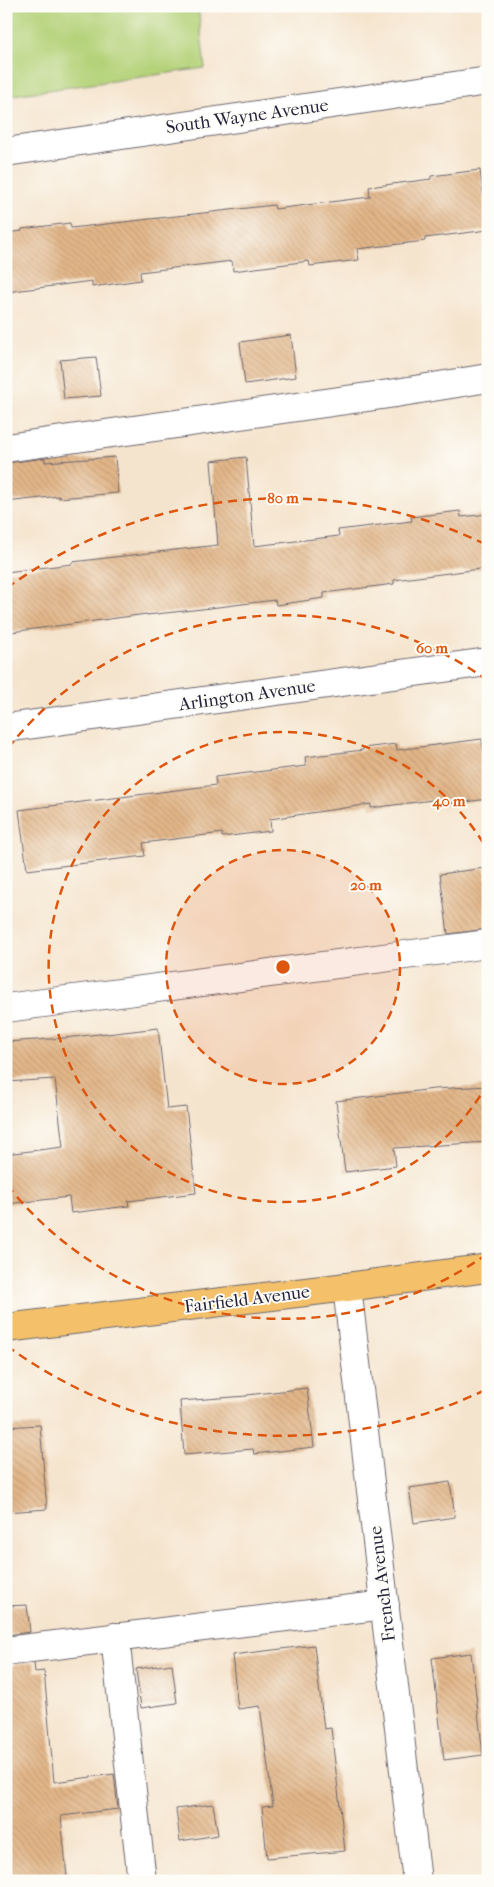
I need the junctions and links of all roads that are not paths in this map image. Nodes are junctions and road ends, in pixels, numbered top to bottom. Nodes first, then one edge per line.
1 (488, 81) edge
2 (6, 152) edge
3 (488, 378) edge
4 (6, 448) edge
5 (488, 662) edge
6 (6, 728) edge
7 (488, 944) edge
8 (6, 1008) edge
9 (488, 1268) edge
10 (348, 1287) junction
11 (6, 1328) edge
12 (385, 1604) junction
13 (115, 1637) junction
14 (6, 1651) edge
15 (142, 1881) edge
16 (417, 1881) edge

1 - 2 street, South Wayne Avenue
3 - 4 street
5 - 6 street, Arlington Avenue
7 - 8 street
9 - 10 main road, Fairfield Avenue
10 - 11 main road, Fairfield Avenue
10 - 12 street, French Avenue
12 - 13 street
12 - 16 street, French Avenue
13 - 14 street
13 - 15 street

